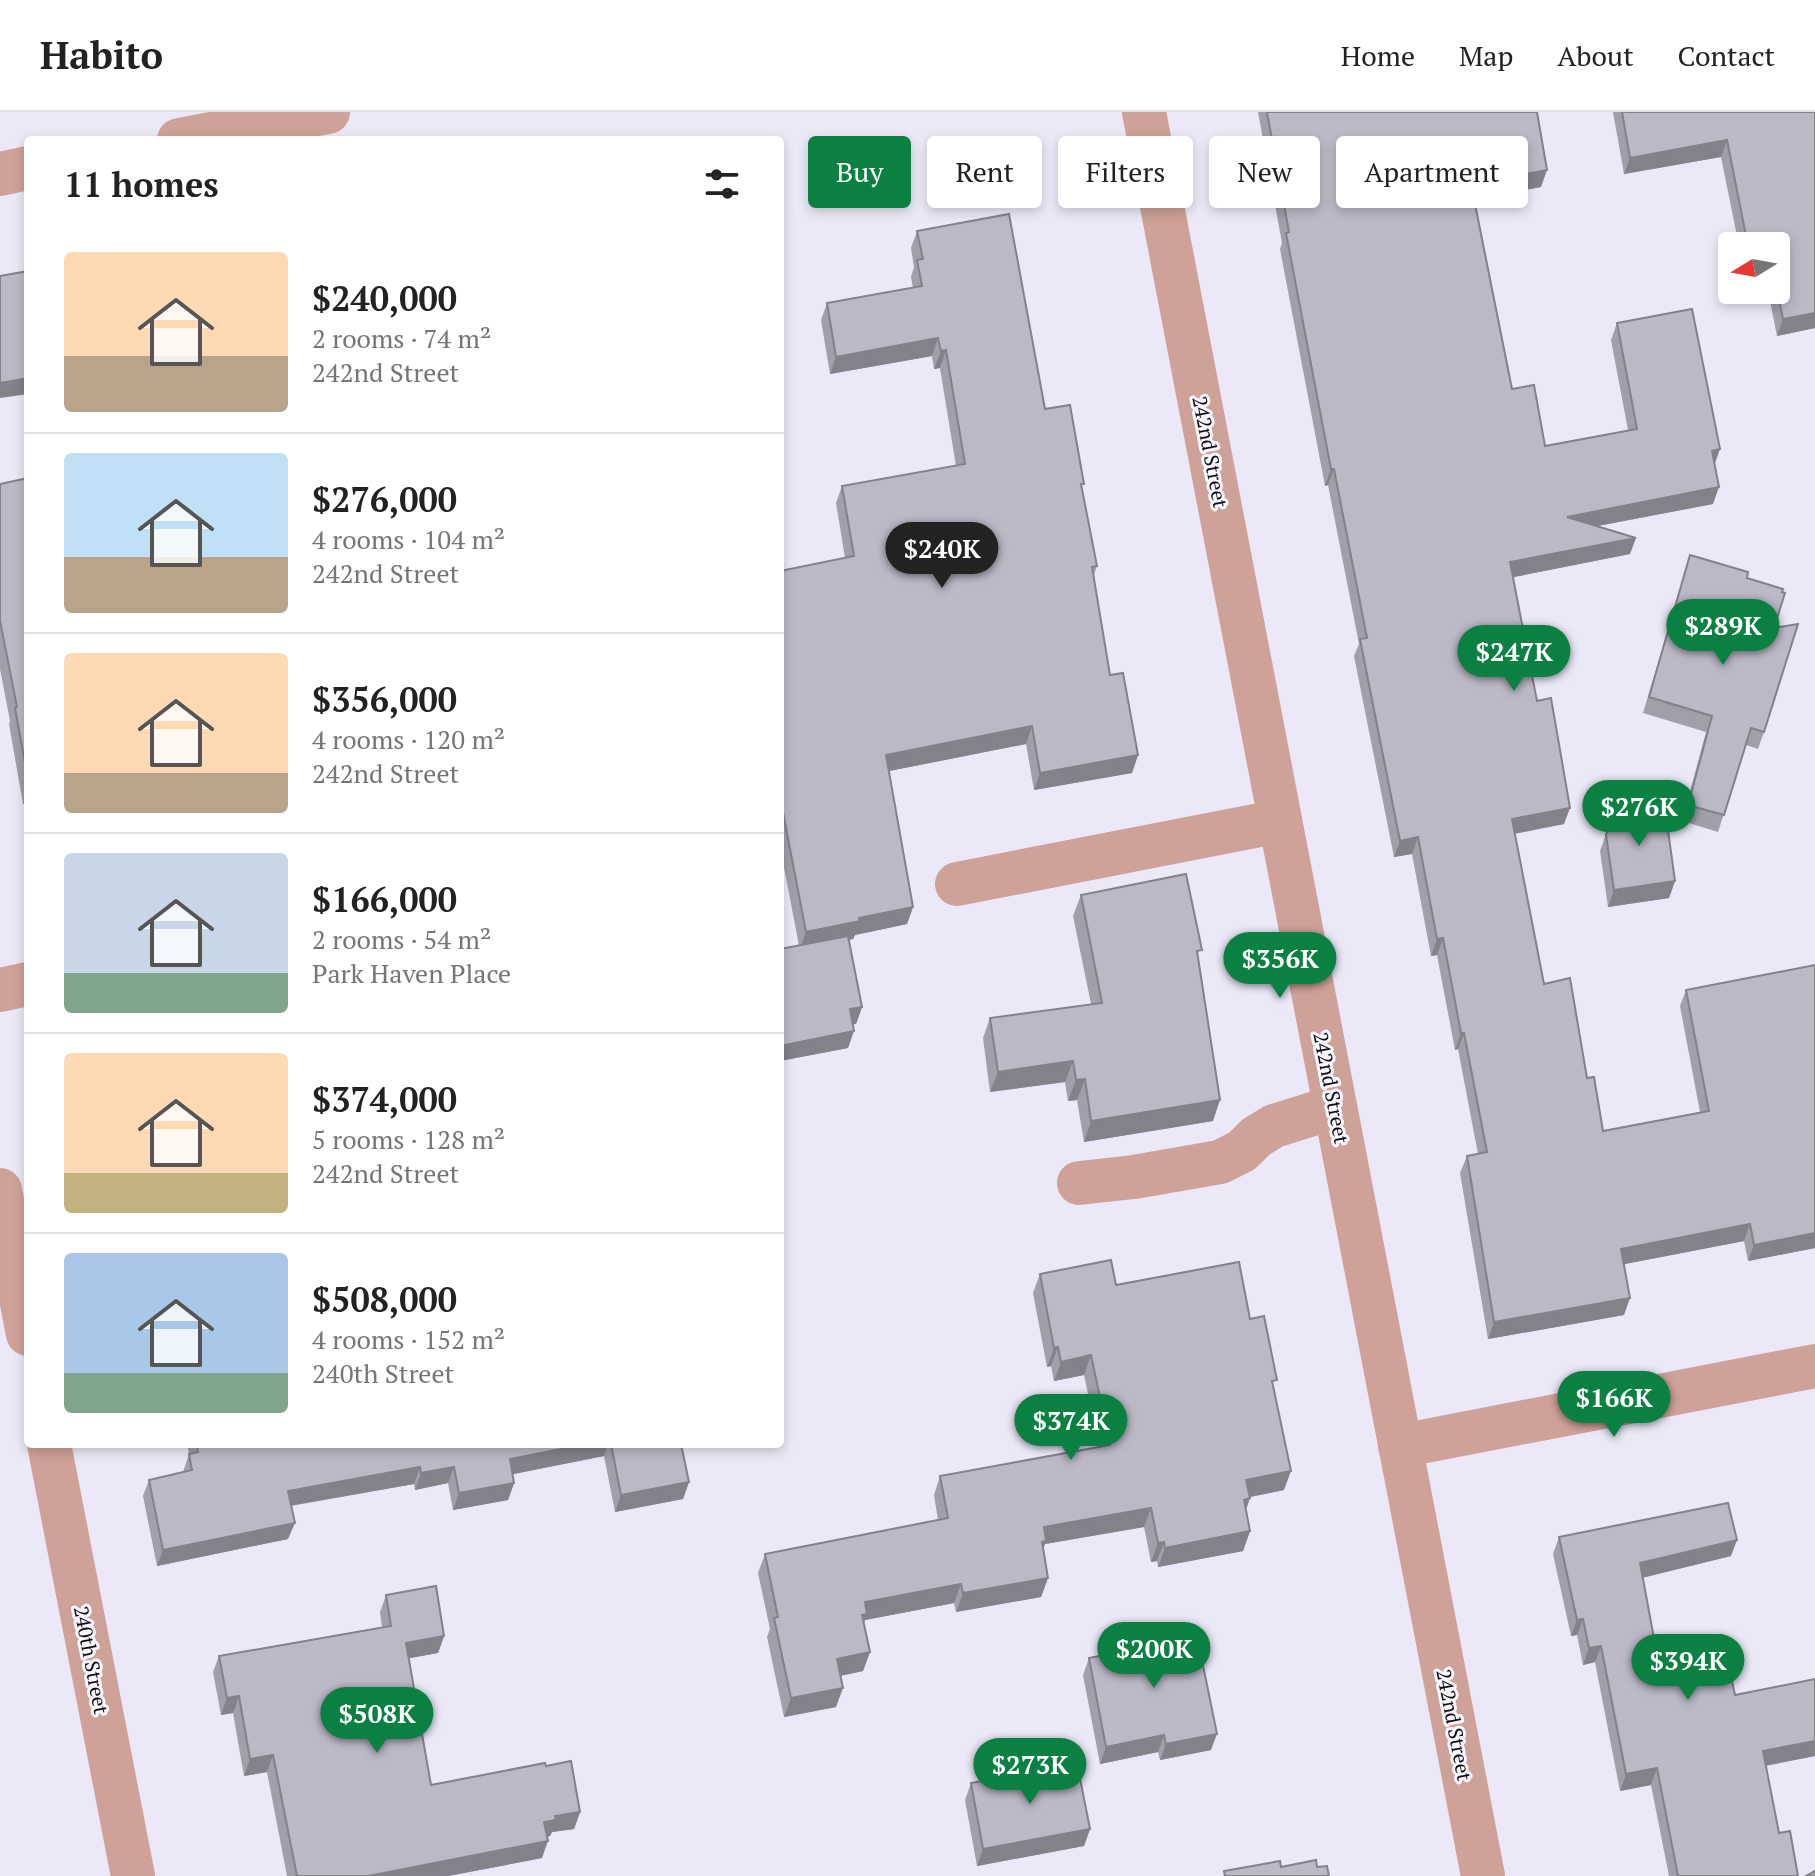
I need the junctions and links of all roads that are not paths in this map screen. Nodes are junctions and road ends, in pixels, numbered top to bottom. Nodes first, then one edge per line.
1 (328, 112) edge
2 (1144, 112) edge
3 (200, 136) edge
4 (24, 169) edge
5 (0, 174) edge
6 (1280, 821) junction
7 (957, 884) dead end
8 (24, 985) edge
9 (0, 990) edge
10 (1335, 1107) junction
11 (1079, 1183) dead end
12 (0, 1190) edge
13 (24, 1313) edge
14 (1815, 1366) edge
15 (1400, 1446) junction
16 (50, 1448) edge
17 (133, 1876) edge
18 (1483, 1876) edge

1 - 3 street
2 - 6 street, 242nd Street
4 - 5 street
6 - 7 street
6 - 10 street, 242nd Street
8 - 9 street
10 - 11 street
10 - 15 street, 242nd Street
12 - 13 street
14 - 15 street
15 - 18 street, 242nd Street
16 - 17 street, 240th Street

